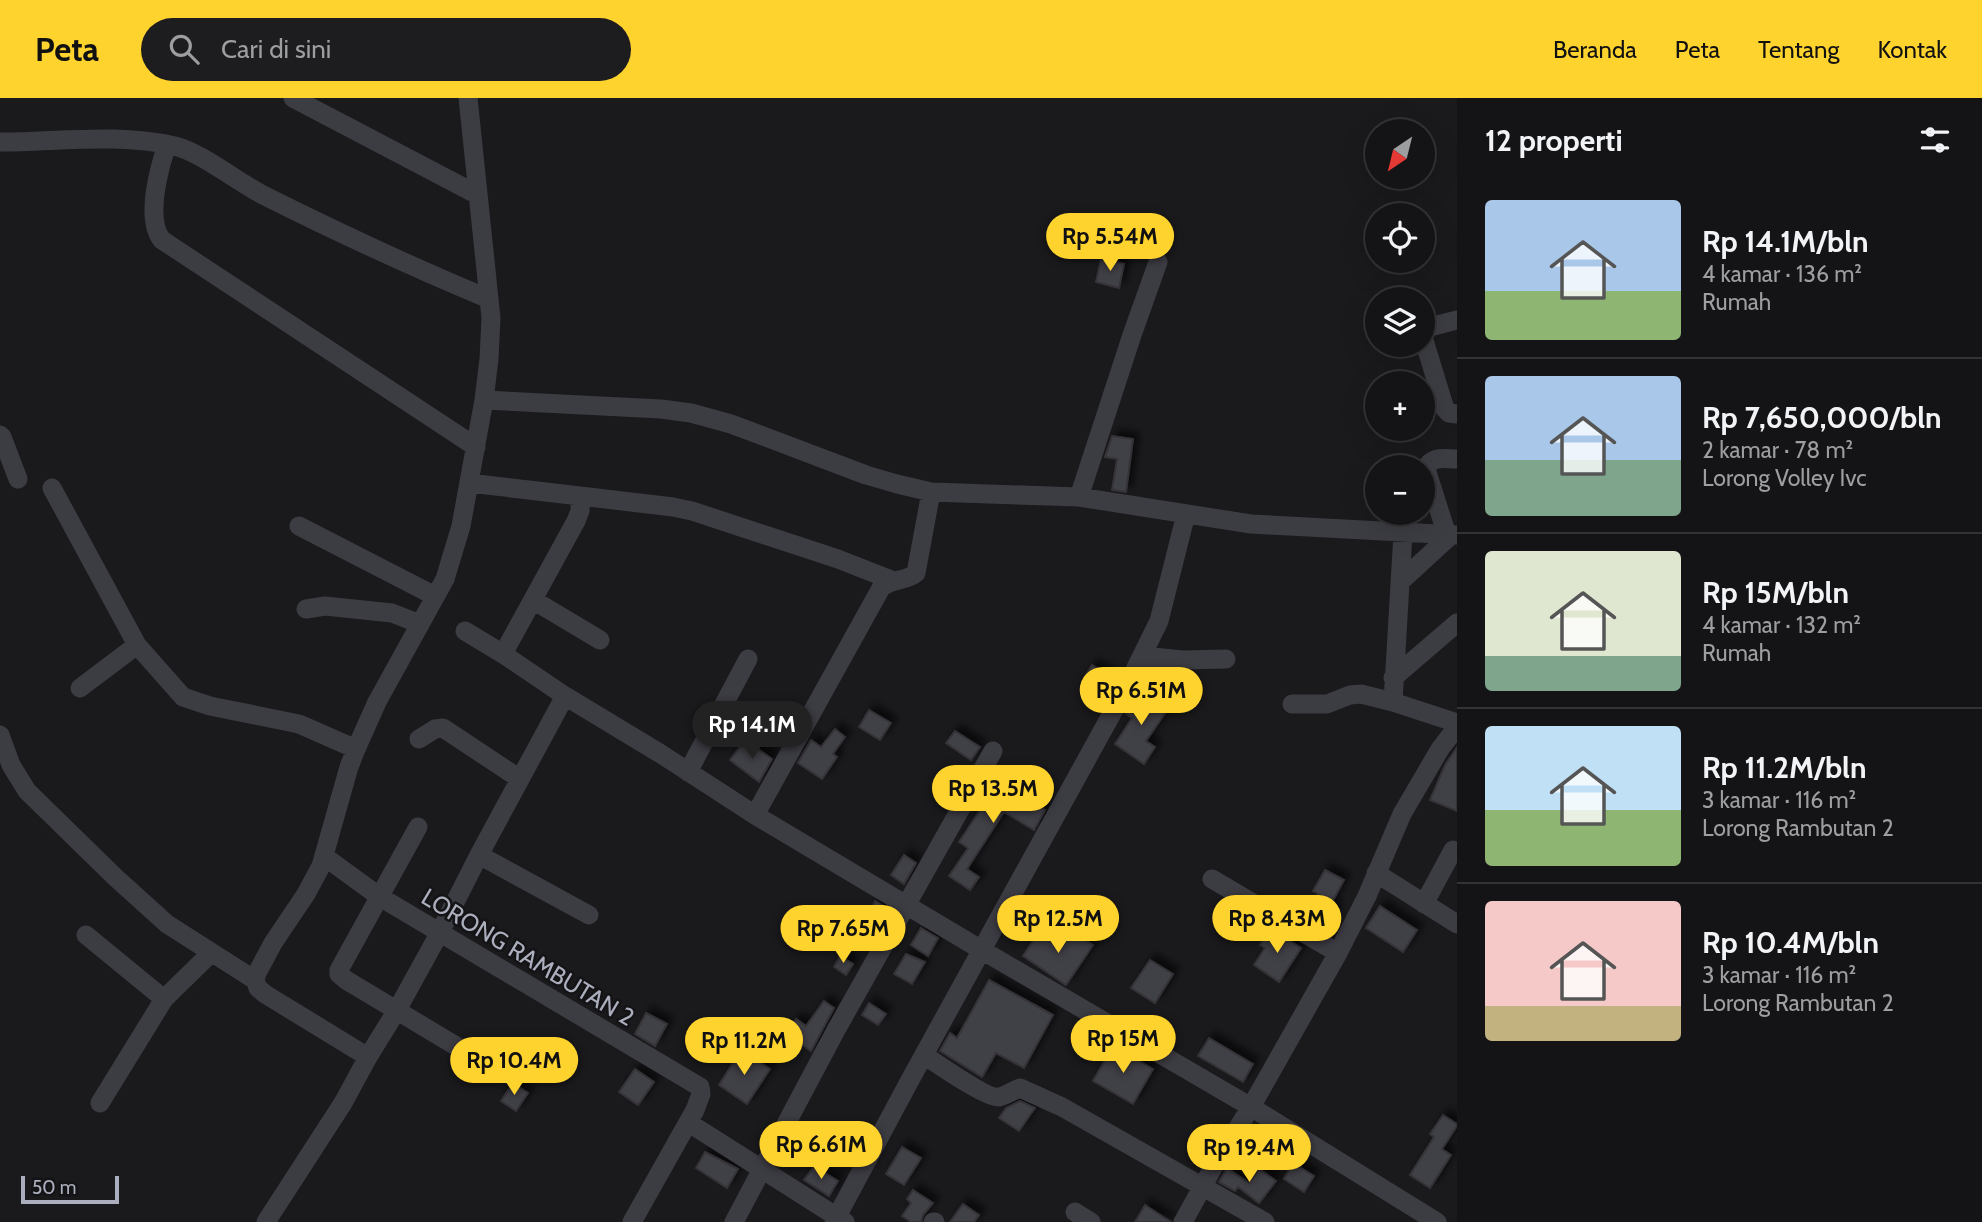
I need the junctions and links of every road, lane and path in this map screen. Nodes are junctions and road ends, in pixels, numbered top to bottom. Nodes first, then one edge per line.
1 (293, 98) edge
2 (468, 98) edge
3 (0, 142) edge
4 (167, 145) junction
5 (478, 195) junction
6 (1158, 262) dead end
7 (489, 299) junction
8 (1457, 320) edge
9 (1435, 326) edge
10 (1430, 357) edge
11 (484, 400) junction
12 (1457, 414) edge
13 (0, 435) edge
14 (476, 447) junction
15 (1457, 459) edge
16 (18, 480) dead end
17 (469, 483) junction
18 (52, 488) dead end
19 (931, 492) junction
20 (580, 496) junction
21 (1079, 497) junction
22 (1186, 514) junction
23 (299, 526) dead end
24 (1403, 533) junction
25 (1452, 535) edge
26 (894, 581) junction
27 (1400, 582) junction
28 (436, 597) junction
29 (533, 600) junction
30 (306, 609) dead end
31 (1457, 623) edge
32 (420, 624) junction
33 (465, 631) dead end
34 (600, 640) dead end
35 (137, 645) junction
36 (503, 654) junction
37 (1142, 656) junction
38 (748, 659) dead end
39 (1226, 659) dead end
40 (1394, 678) junction
41 (80, 688) dead end
42 (565, 696) junction
43 (1393, 702) junction
44 (1292, 705) dead end
45 (1457, 725) edge
46 (0, 735) edge
47 (419, 739) dead end
48 (356, 749) junction
49 (993, 751) dead end
50 (1449, 753) edge
51 (688, 772) junction
52 (520, 779) junction
53 (755, 815) junction
54 (418, 827) dead end
55 (1453, 850) dead end
56 (479, 855) junction
57 (325, 857) junction
58 (1376, 873) junction
59 (1212, 879) dead end
60 (380, 897) junction
61 (1424, 904) junction
62 (907, 905) junction
63 (589, 915) dead end
64 (1457, 924) edge
65 (440, 932) junction
66 (86, 935) dead end
67 (981, 950) junction
68 (211, 953) junction
69 (1338, 953) junction
70 (256, 980) junction
71 (164, 999) junction
72 (397, 1010) junction
73 (924, 1055) junction
74 (369, 1057) junction
75 (501, 1073) dead end
76 (100, 1103) dead end
77 (1251, 1107) junction
78 (689, 1123) junction
79 (761, 1168) junction
80 (1202, 1186) junction
81 (839, 1220) edge
82 (266, 1222) edge
83 (632, 1222) edge
84 (734, 1222) edge
85 (1183, 1222) edge
86 (1265, 1222) edge
87 (1437, 1222) edge

1 - 5 street
2 - 5 street
3 - 4 street
4 - 7 street
4 - 14 street
5 - 7 street
6 - 21 street
7 - 11 street
8 - 9 street
10 - 12 street
11 - 14 street
11 - 19 street
13 - 16 street
14 - 17 street
15 - 25 street
17 - 20 street
17 - 28 street
18 - 35 street
19 - 21 street
19 - 26 street
20 - 26 street
20 - 29 street
21 - 22 street
22 - 24 street
22 - 37 street
23 - 28 street
24 - 25 street
24 - 27 street
25 - 27 street
26 - 53 street
27 - 40 street
28 - 32 street
29 - 34 street
29 - 36 street
30 - 32 street
31 - 40 street
32 - 48 street
33 - 36 street
35 - 41 street
35 - 48 street
36 - 42 street
37 - 39 street
37 - 67 street
38 - 51 street
40 - 43 street
42 - 51 street
42 - 52 street
43 - 44 street
43 - 45 street
45 - 50 street
46 - 68 street
47 - 52 street
48 - 57 street
49 - 62 street
50 - 58 street
51 - 53 street
52 - 56 street
53 - 62 street
54 - 60 street
55 - 61 street
56 - 63 street
56 - 65 street
57 - 60 street, LORONG RAMBUTAN 2
57 - 70 street
58 - 61 street
58 - 69 street
59 - 69 street
60 - 65 street, LORONG RAMBUTAN 2
60 - 72 street
61 - 64 street
62 - 67 street
62 - 79 street
65 - 72 street
65 - 78 street, LORONG RAMBUTAN 2
66 - 71 street
67 - 73 street
67 - 77 street
68 - 70 street
68 - 71 street
69 - 77 street
70 - 74 street
71 - 76 street
72 - 74 street
72 - 75 street
73 - 80 street
73 - 81 street
74 - 82 street
77 - 80 street
77 - 87 street
78 - 79 street
78 - 83 street, LORONG RAMBUTAN 2
79 - 81 street
79 - 84 street
80 - 85 street
80 - 86 street

